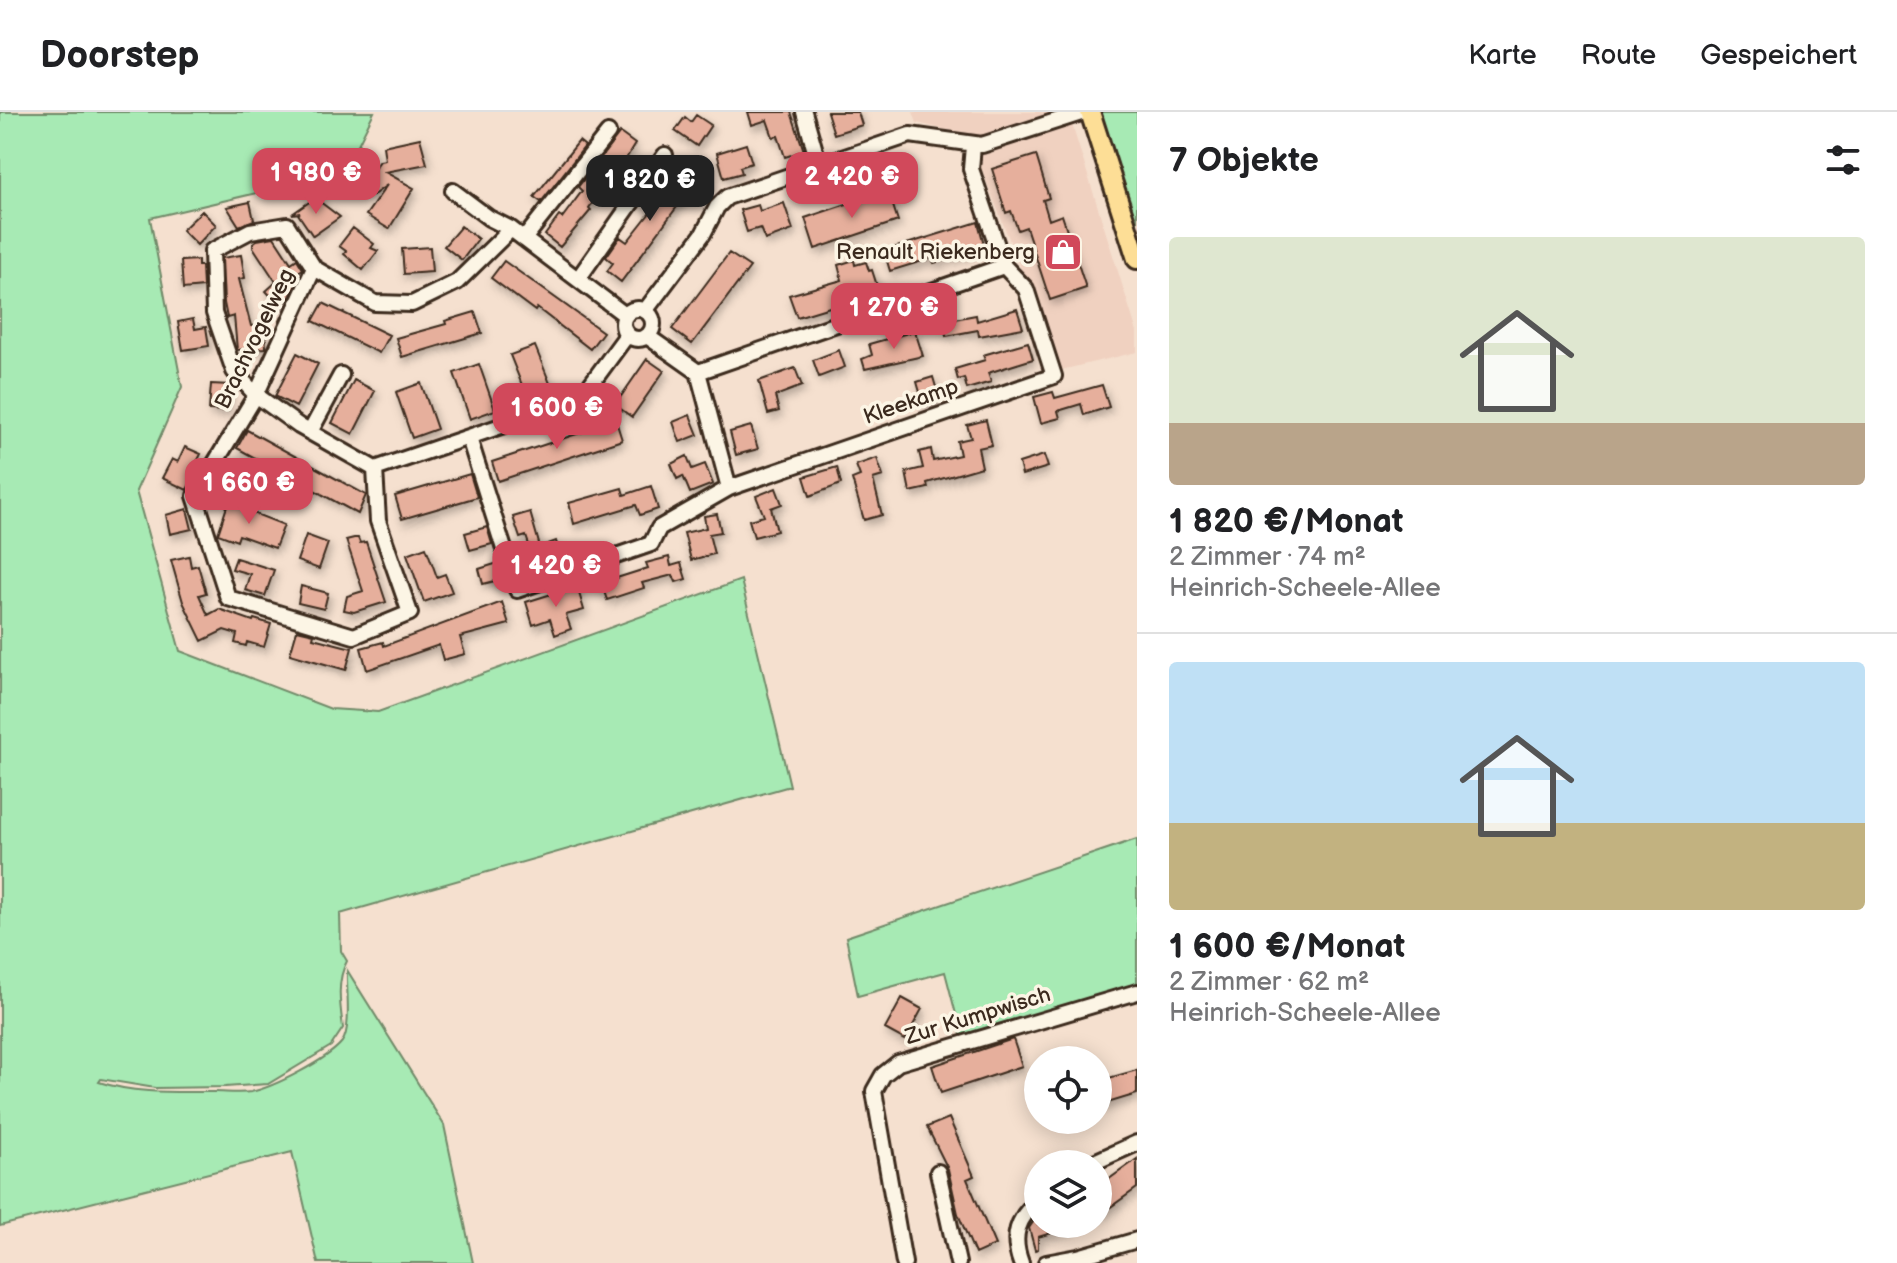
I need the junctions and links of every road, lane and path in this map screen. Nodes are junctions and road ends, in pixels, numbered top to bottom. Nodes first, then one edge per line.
1 (804, 112) edge
2 (1087, 112) edge
3 (608, 133) dead end
4 (973, 146) junction
5 (665, 155) dead end
6 (819, 165) junction
7 (453, 191) dead end
8 (511, 229) junction
9 (524, 239) junction
10 (1137, 259) edge
11 (1004, 266) junction
12 (314, 268) junction
13 (578, 279) junction
14 (645, 311) junction
15 (625, 315) junction
16 (627, 335) junction
17 (647, 336) junction
18 (698, 372) junction
19 (341, 375) dead end
20 (256, 395) junction
21 (310, 432) junction
22 (469, 438) junction
23 (375, 469) junction
24 (729, 488) junction
25 (1137, 992) edge
26 (1137, 1143) edge
27 (1112, 1154) edge
28 (938, 1172) dead end
29 (1024, 1215) edge
30 (1137, 1240) edge
31 (1078, 1260) edge
32 (904, 1263) edge
33 (958, 1263) edge
34 (1021, 1263) edge
35 (1046, 1263) edge

1 - 6 street
2 - 4 street
2 - 10 main road
3 - 9 street
4 - 6 street
4 - 11 street, Kleekamp
5 - 13 street
6 - 14 street
7 - 8 street
8 - 9 street
8 - 12 street
9 - 13 street
11 - 18 street
11 - 24 street, Kleekamp
12 - 20 street, Brachvogelweg
12 - 20 street
13 - 15 street
14 - 15 street
14 - 17 street
15 - 16 street
16 - 17 street
16 - 22 street
17 - 18 street
18 - 24 street
19 - 21 street
20 - 21 street
20 - 23 street, Brachvogelweg
21 - 23 street
22 - 23 street
22 - 24 street
25 - 32 street, Zur Kumpwisch
26 - 27 street
28 - 33 street
29 - 34 street
30 - 31 street
31 - 35 street

